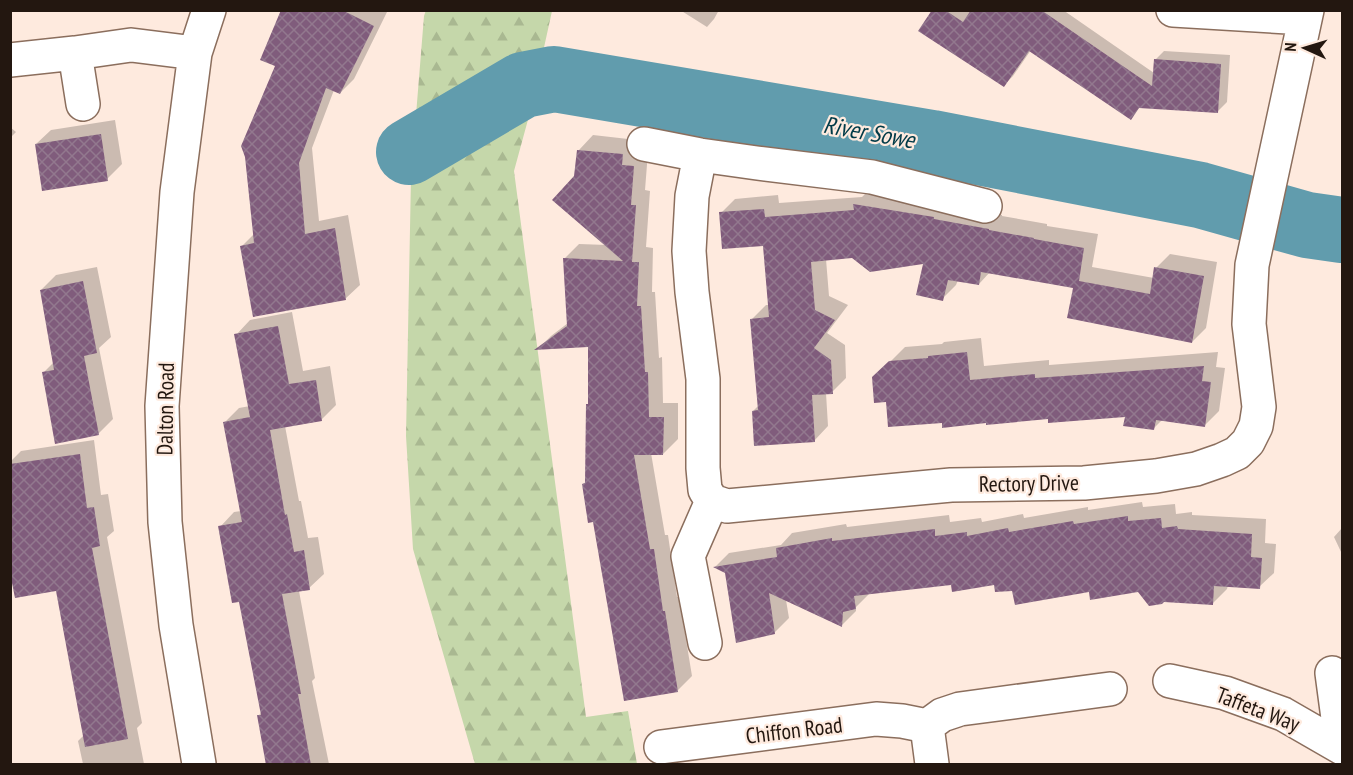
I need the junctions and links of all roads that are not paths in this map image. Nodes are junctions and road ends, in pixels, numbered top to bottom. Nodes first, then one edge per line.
1 (209, 10) edge
2 (1173, 10) edge
3 (1306, 14) edge
4 (75, 53) junction
5 (195, 53) junction
6 (10, 60) edge
7 (83, 104) dead end
8 (644, 144) dead end
9 (700, 155) junction
10 (985, 206) dead end
11 (712, 501) junction
12 (705, 643) dead end
13 (1332, 673) dead end
14 (1170, 681) dead end
15 (1110, 689) dead end
16 (927, 726) junction
17 (661, 747) dead end
18 (1342, 748) edge
19 (199, 765) edge
20 (932, 765) edge

1 - 5 street, Dalton Road
2 - 3 street
3 - 11 street, Rectory Drive
4 - 5 street
4 - 6 street
4 - 7 street
5 - 19 street, Dalton Road
8 - 9 street
9 - 10 street
9 - 11 street
11 - 12 street
13 - 18 street, Taffeta Way
14 - 18 street, Taffeta Way
15 - 16 street
16 - 17 street, Chiffon Road
16 - 20 street

